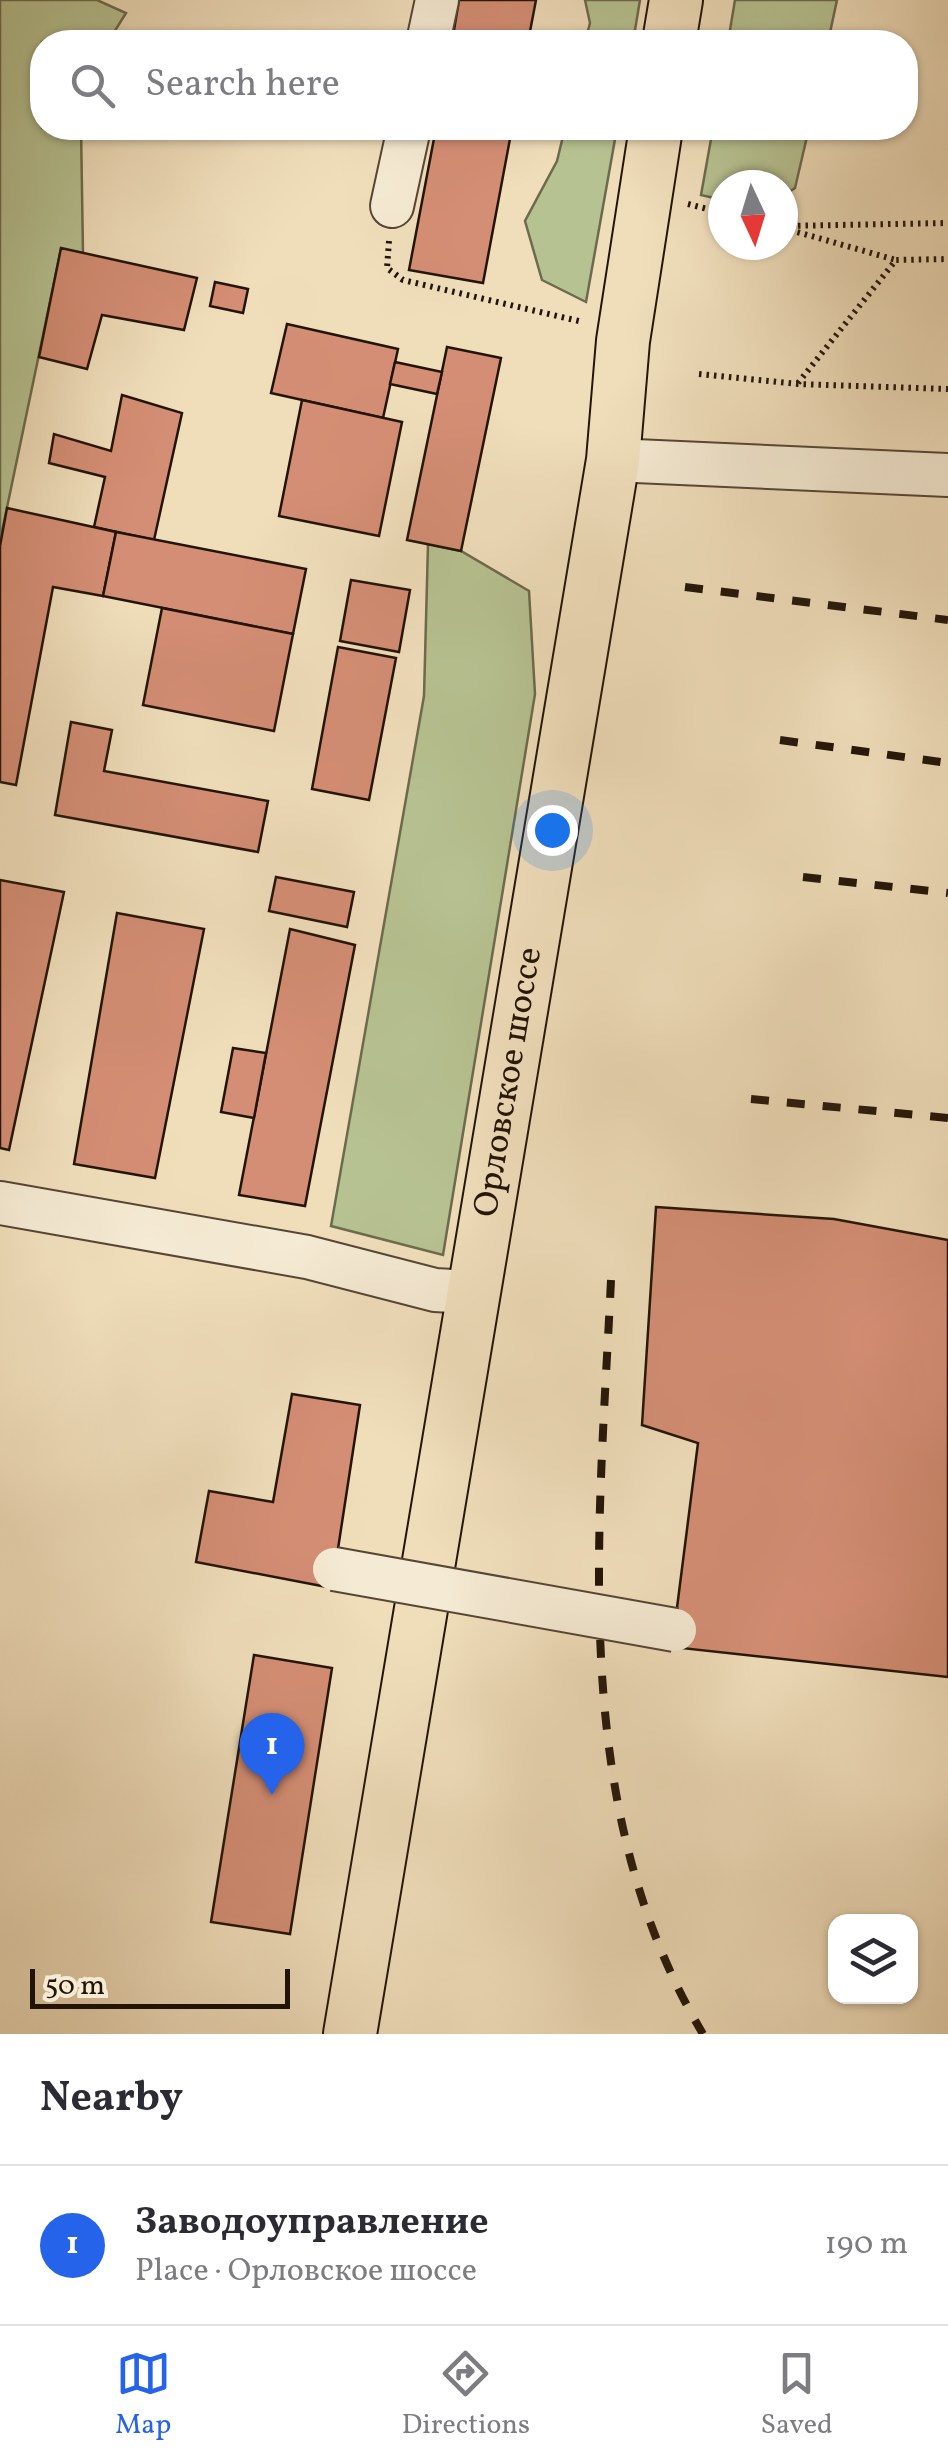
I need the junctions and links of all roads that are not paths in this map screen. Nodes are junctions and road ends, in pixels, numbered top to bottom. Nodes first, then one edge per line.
1 (437, 0) edge
2 (676, 0) edge
3 (431, 30) edge
4 (671, 30) edge
5 (406, 140) edge
6 (654, 140) edge
7 (392, 206) road end
8 (613, 460) junction
9 (948, 475) edge
10 (0, 1204) edge
11 (470, 1292) junction
12 (334, 1569) dead end
13 (675, 1630) dead end
14 (350, 2034) edge

1 - 3 street
2 - 4 main road
5 - 7 street
6 - 8 main road, Орловское шоссе
8 - 9 street
8 - 11 main road, Орловское шоссе
10 - 11 street
11 - 14 main road, Орловское шоссе
12 - 13 street, bridge

